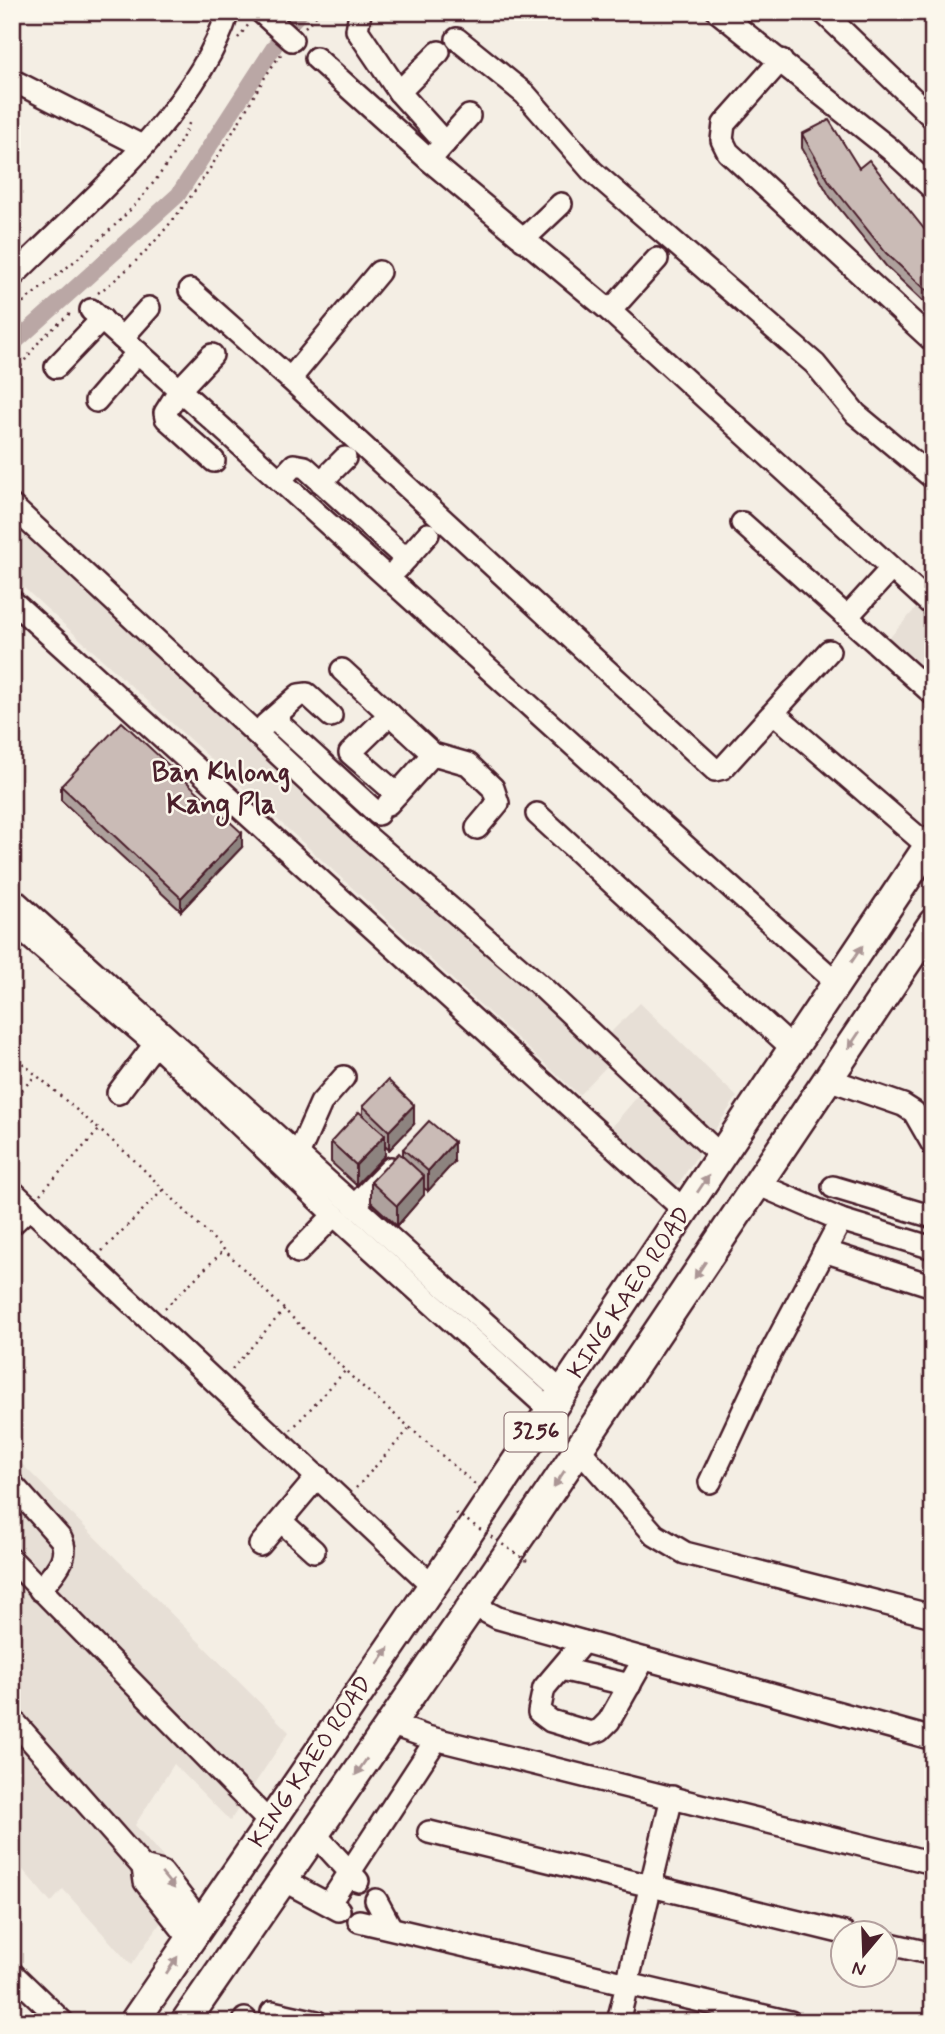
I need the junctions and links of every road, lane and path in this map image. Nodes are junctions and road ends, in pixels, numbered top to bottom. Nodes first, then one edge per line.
1 (228, 12) edge
2 (261, 12) edge
3 (320, 12) edge
4 (718, 12) edge
5 (823, 12) edge
6 (360, 13) edge
7 (457, 39) dead end
8 (292, 40) junction
9 (439, 52) dead end
10 (316, 58) dead end
11 (781, 60) junction
12 (12, 80) edge
13 (399, 92) junction
14 (469, 116) dead end
15 (933, 118) edge
16 (445, 143) junction
17 (142, 146) junction
18 (429, 160) junction
19 (933, 189) edge
20 (561, 204) dead end
21 (523, 240) junction
22 (657, 259) dead end
23 (379, 272) dead end
24 (12, 277) edge
25 (190, 290) dead end
26 (149, 308) dead end
27 (90, 309) junction
28 (610, 312) junction
29 (122, 338) junction
30 (933, 341) edge
31 (138, 352) junction
32 (212, 355) dead end
33 (56, 367) dead end
34 (12, 377) edge
35 (290, 379) junction
36 (180, 389) junction
37 (96, 401) dead end
38 (345, 458) dead end
39 (214, 461) dead end
40 (933, 478) edge
41 (280, 480) junction
42 (321, 482) junction
43 (12, 506) edge
44 (742, 523) dead end
45 (428, 534) dead end
46 (406, 559) junction
47 (890, 570) junction
48 (389, 578) junction
49 (12, 601) edge
50 (933, 606) edge
51 (847, 617) junction
52 (828, 651) dead end
53 (342, 670) dead end
54 (933, 694) edge
55 (390, 713) junction
56 (774, 713) junction
57 (331, 716) dead end
58 (274, 718) junction
59 (256, 734) junction
60 (433, 754) junction
61 (397, 794) junction
62 (378, 814) junction
63 (537, 814) dead end
64 (477, 828) dead end
65 (362, 832) junction
66 (930, 842) edge
67 (12, 898) edge
68 (12, 922) edge
69 (933, 923) edge
70 (837, 983) junction
71 (155, 1044) junction
72 (793, 1049) junction
73 (12, 1054) edge
74 (36, 1074) junction
75 (344, 1077) dead end
76 (828, 1079) junction
77 (118, 1093) dead end
78 (12, 1100) edge
79 (923, 1107) edge
80 (99, 1130) junction
81 (933, 1145) edge
82 (407, 1150) edge
83 (298, 1155) junction
84 (721, 1156) junction
85 (757, 1184) junction
86 (833, 1187) dead end
87 (164, 1189) junction
88 (12, 1191) edge
89 (35, 1201) junction
90 (354, 1206) junction
91 (685, 1210) junction
92 (334, 1215) junction
93 (933, 1217) edge
94 (841, 1220) junction
95 (12, 1224) edge
96 (933, 1248) edge
97 (225, 1249) junction
98 (102, 1251) dead end
99 (824, 1251) junction
100 (298, 1252) dead end
101 (933, 1286) edge
102 (285, 1309) junction
103 (161, 1311) dead end
104 (232, 1369) dead end
105 (346, 1370) junction
106 (557, 1402) junction
107 (410, 1428) junction
108 (290, 1431) dead end
109 (579, 1449) junction
110 (318, 1476) junction
111 (710, 1482) dead end
112 (12, 1484) edge
113 (354, 1490) dead end
114 (492, 1498) junction
115 (456, 1513) dead end
116 (281, 1521) junction
117 (260, 1545) dead end
118 (314, 1552) dead end
119 (12, 1560) edge
120 (527, 1561) dead end
121 (432, 1585) junction
122 (40, 1590) junction
123 (473, 1605) junction
124 (933, 1616) edge
125 (583, 1642) junction
126 (644, 1659) junction
127 (561, 1669) junction
128 (630, 1685) junction
129 (12, 1719) edge
130 (390, 1724) junction
131 (933, 1739) edge
132 (436, 1740) junction
133 (672, 1797) junction
134 (269, 1822) junction
135 (429, 1832) dead end
136 (315, 1834) junction
137 (933, 1863) edge
138 (355, 1877) junction
139 (283, 1880) junction
140 (652, 1886) junction
141 (376, 1900) dead end
142 (359, 1921) dead end
143 (390, 1926) junction
144 (830, 1930) edge
145 (195, 1931) junction
146 (900, 1946) edge
147 (933, 1954) edge
148 (12, 1973) edge
149 (628, 1982) junction
150 (272, 2012) dead end
151 (63, 2022) edge
152 (134, 2022) edge
153 (185, 2022) edge
154 (317, 2022) edge
155 (618, 2022) edge
156 (790, 2022) edge

1 - 17 street
2 - 8 street
3 - 8 path
4 - 11 street
5 - 15 street
6 - 13 street
7 - 40 street
8 - 27 path
9 - 13 street
10 - 18 street
11 - 19 street
11 - 30 street
12 - 17 street
13 - 16 street
14 - 16 street
16 - 18 street
17 - 24 street
18 - 21 street
20 - 21 street
21 - 28 street
22 - 28 street
23 - 35 street
25 - 35 street
26 - 29 street
27 - 29 street
27 - 33 street
27 - 34 path
28 - 47 street
29 - 31 street
31 - 36 street
31 - 37 street
32 - 36 street
35 - 56 street
36 - 39 street
36 - 41 street
38 - 42 street
41 - 42 street
41 - 48 street
42 - 46 street
43 - 59 street
44 - 51 street
45 - 46 street
46 - 48 street
47 - 50 street
47 - 51 street
48 - 70 street
49 - 91 street
51 - 54 street
52 - 56 street
53 - 55 street
55 - 60 street
55 - 61 street
56 - 66 street
57 - 58 street
58 - 59 street
58 - 62 street
59 - 65 street
60 - 61 street
60 - 64 street
61 - 62 street
62 - 65 street
63 - 72 street
65 - 84 street
70 -> 66 main road, KING KAEO ROAD / 3256
67 - 83 street
68 - 71 street
69 -> 76 main road, KING KAEO ROAD / 3256
70 - 72 main road, KING KAEO ROAD / 3256
71 - 77 street
71 - 92 street
72 - 84 main road, KING KAEO ROAD / 3256
73 - 74 path
74 - 78 path
74 - 80 path
75 - 83 street
76 - 79 street
76 - 85 main road, KING KAEO ROAD / 3256
79 - 81 street
80 - 87 path
80 - 89 path
82 - 90 street
83 - 90 street
91 -> 84 main road, KING KAEO ROAD / 3256
85 - 94 street
85 -> 109 main road, KING KAEO ROAD / 3256
86 - 93 street
87 - 97 path
87 - 98 path
88 - 89 street
89 - 95 street
89 - 110 street
90 - 106 street
91 - 106 main road, KING KAEO ROAD / 3256
92 - 100 street
92 - 106 street
94 - 96 street
94 - 99 street
97 - 102 path
97 - 103 path
99 - 101 street
99 - 111 street
102 - 104 path
102 - 105 path
105 - 107 path
105 - 108 path
106 - 114 main road, KING KAEO ROAD / 3256
107 - 113 path
107 - 114 path
109 -> 123 main road, KING KAEO ROAD / 3256
109 - 124 street
110 - 116 street
110 - 121 street
112 - 122 street
114 - 121 main road, KING KAEO ROAD / 3256
115 - 120 path, bridge
116 - 117 street
116 - 118 street
119 - 122 street
134 -> 121 main road, KING KAEO ROAD / 3256
122 - 134 street
123 - 125 street
123 - 130 main road, KING KAEO ROAD / 3256
125 - 126 street
125 - 127 street
126 - 128 street
126 - 131 street
127 - 128 street
127 - 128 street
129 - 145 street
130 - 132 street
130 -> 136 main road, KING KAEO ROAD / 3256
132 - 133 street
132 - 138 street
133 - 137 street
133 - 140 street
134 - 145 main road, KING KAEO ROAD / 3256
135 - 140 street
136 - 138 street
136 - 139 main road, KING KAEO ROAD / 3256
138 - 139 street
139 - 153 main road, KING KAEO ROAD / 3256
140 - 144 street
140 - 149 street
141 - 143 street
142 - 143 street
143 - 149 street
152 -> 145 main road, KING KAEO ROAD / 3256
146 - 147 street
148 - 151 street
149 - 155 street
149 - 156 street
150 - 154 street

